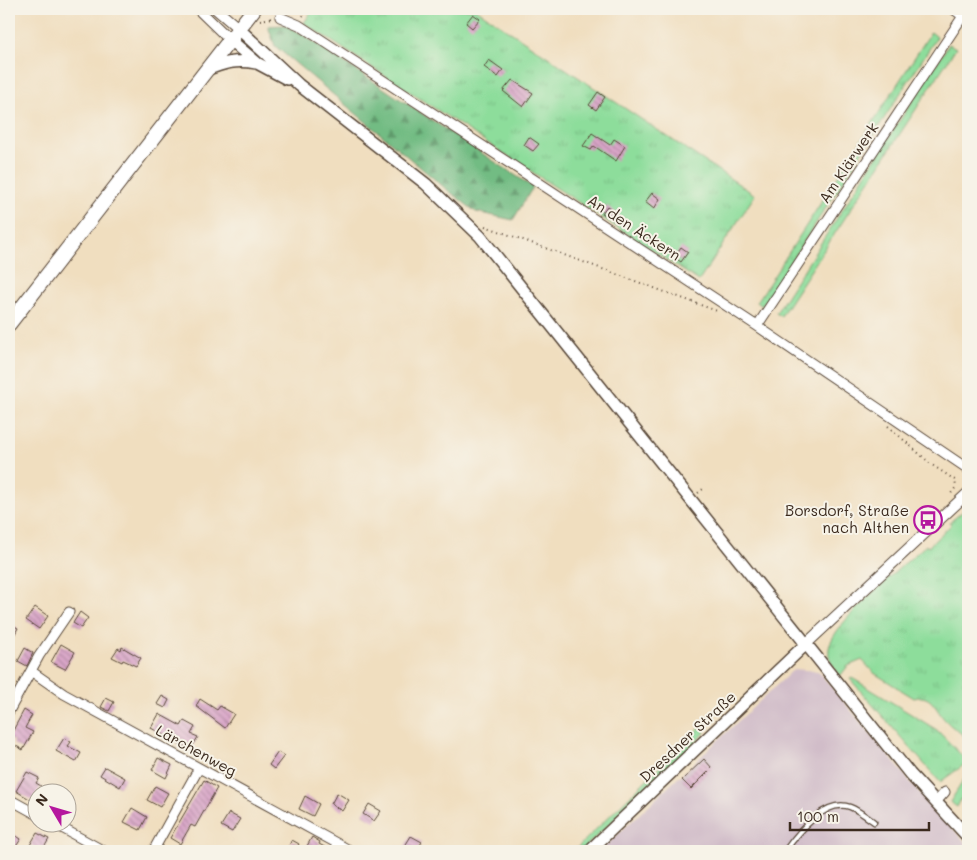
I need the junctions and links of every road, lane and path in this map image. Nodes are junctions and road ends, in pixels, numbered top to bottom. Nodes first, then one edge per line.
1 (198, 9) edge
2 (216, 9) edge
3 (953, 9) edge
4 (252, 11) edge
5 (280, 17) joint
6 (966, 17) edge
7 (234, 34) junction
8 (257, 63) junction
9 (206, 70) junction
10 (299, 86) junction
11 (480, 224) dead end
12 (720, 312) dead end
13 (9, 324) edge
14 (757, 326) junction
15 (892, 418) junction
16 (968, 469) edge
17 (968, 493) edge
18 (944, 502) dead end
19 (69, 612) dead end
20 (806, 644) junction
21 (31, 671) junction
22 (9, 711) edge
23 (199, 768) junction
24 (945, 792) dead end
25 (9, 799) edge
26 (936, 802) junction
27 (28, 809) edge
28 (874, 822) dead end
29 (69, 832) edge
30 (968, 837) edge
31 (104, 851) edge
32 (153, 851) edge
33 (351, 851) edge
34 (589, 851) edge
35 (785, 851) edge

1 - 7 street
2 - 7 street
3 - 6 street, Am Klärwerk
4 - 5 path
4 - 7 main road
5 - 14 street, An den Äckern
6 - 14 street, Am Klärwerk
7 - 8 main road
7 - 9 main road
7 - 10 main road
8 - 9 main road
8 - 10 main road
9 - 13 main road
10 - 20 main road
11 - 12 path
14 - 15 street, An den Äckern
15 - 16 street, An den Äckern
15 - 18 path
17 - 20 street
19 - 21 street
20 - 26 main road
20 - 34 main road, Dresdner Straße
21 - 22 street
21 - 23 street, Lärchenweg
23 - 32 street
23 - 33 street, Lärchenweg
24 - 26 street
25 - 27 street
26 - 30 main road
28 - 35 lane
29 - 31 street

